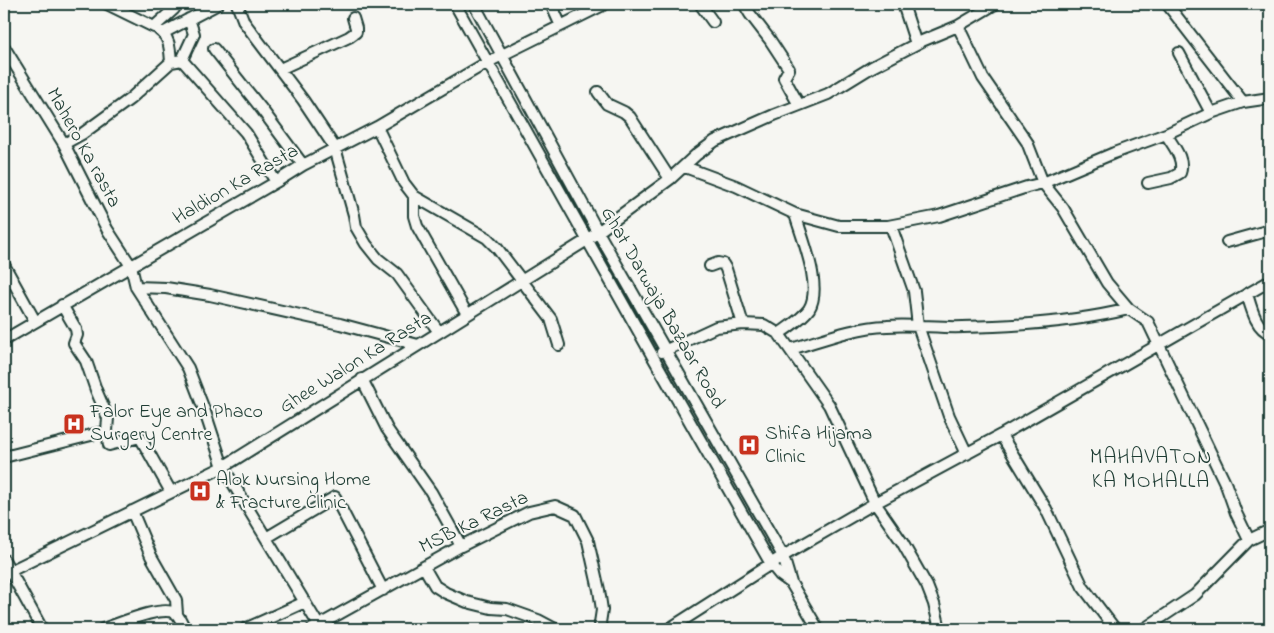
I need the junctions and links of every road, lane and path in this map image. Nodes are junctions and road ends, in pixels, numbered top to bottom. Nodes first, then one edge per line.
1 (107, 4) edge
2 (173, 4) edge
3 (218, 4) edge
4 (237, 4) edge
5 (455, 4) edge
6 (474, 4) edge
7 (551, 4) edge
8 (605, 4) edge
9 (700, 4) edge
10 (744, 4) edge
11 (903, 4) edge
12 (995, 4) edge
13 (1167, 4) edge
14 (353, 18) dead end
15 (189, 19) junction
16 (713, 22) dead end
17 (561, 26) junction
18 (958, 26) junction
19 (158, 30) junction
20 (916, 44) junction
21 (4, 47) edge
22 (214, 49) dead end
23 (1179, 53) dead end
24 (503, 56) junction
25 (182, 60) junction
26 (171, 62) junction
27 (488, 62) junction
28 (280, 69) junction
29 (598, 92) dead end
30 (1270, 98) edge
31 (1243, 102) junction
32 (799, 105) junction
33 (1211, 113) junction
34 (377, 127) junction
35 (1166, 134) junction
36 (64, 144) junction
37 (335, 148) junction
38 (303, 165) junction
39 (685, 167) junction
40 (670, 179) junction
41 (276, 182) junction
42 (1043, 183) junction
43 (1148, 183) dead end
44 (414, 196) junction
45 (795, 214) junction
46 (891, 226) junction
47 (1270, 230) edge
48 (598, 232) junction
49 (587, 240) junction
50 (1227, 242) dead end
51 (4, 265) edge
52 (131, 266) junction
53 (710, 266) dead end
54 (522, 280) junction
55 (1270, 281) edge
56 (136, 287) junction
57 (1247, 294) junction
58 (62, 305) junction
59 (1129, 309) junction
60 (467, 314) junction
61 (35, 321) junction
62 (743, 324) junction
63 (918, 326) junction
64 (439, 332) junction
65 (1270, 333) edge
66 (779, 334) junction
67 (4, 340) edge
68 (418, 345) junction
69 (559, 345) dead end
70 (1158, 346) junction
71 (666, 350) junction
72 (791, 350) junction
73 (652, 357) junction
74 (362, 379) junction
75 (107, 431) junction
76 (1001, 435) junction
77 (967, 454) junction
78 (4, 457) edge
79 (223, 467) junction
80 (170, 492) junction
81 (875, 503) junction
82 (132, 511) junction
83 (1270, 530) edge
84 (266, 538) junction
85 (1249, 540) junction
86 (461, 546) junction
87 (782, 556) junction
88 (4, 560) edge
89 (771, 564) junction
90 (424, 567) junction
91 (7, 572) edge
92 (791, 583) junction
93 (383, 590) junction
94 (305, 602) junction
95 (177, 614) junction
96 (318, 628) edge
97 (42, 629) edge
98 (103, 629) edge
99 (185, 629) edge
100 (245, 629) edge
101 (555, 629) edge
102 (602, 629) edge
103 (669, 629) edge
104 (818, 629) edge
105 (940, 629) edge
106 (1115, 629) edge
107 (1144, 629) edge

1 - 19 street
2 - 19 street
3 - 15 street
4 - 28 street
5 - 27 street
6 - 24 street, Ghat Darwaja Bazaar Road
7 - 17 street
8 - 17 street, Haldion Ka Rasta
9 - 16 street
10 - 32 street
11 - 20 street
12 - 18 street, Ghee Walon Ka Rasta
13 - 31 street
14 - 28 street
15 - 19 street
15 - 25 street
17 - 24 street, Haldion Ka Rasta
18 - 20 street, Ghee Walon Ka Rasta
18 - 42 street
19 - 26 street
20 - 32 street, Ghee Walon Ka Rasta
21 - 36 street, Mahero Ka rasta
22 - 38 street
23 - 33 street
24 - 27 street, Haldion Ka Rasta
24 - 48 street, Ghat Darwaja Bazaar Road
25 - 26 street
25 - 41 street
26 - 36 street
27 - 34 street, Haldion Ka Rasta
27 - 49 street
28 - 37 street
29 - 40 street
30 - 31 street
31 - 33 street
32 - 39 street, Ghee Walon Ka Rasta
33 - 35 street
34 - 37 street, Haldion Ka Rasta
34 - 44 street
35 - 42 street
35 - 43 street
36 - 52 street, Mahero Ka rasta
37 - 38 street, Haldion Ka Rasta
37 - 64 street
38 - 41 street, Haldion Ka Rasta
39 - 40 street, Ghee Walon Ka Rasta
39 - 45 street
40 - 48 street, Ghee Walon Ka Rasta
41 - 52 street, Haldion Ka Rasta
42 - 46 street
42 - 59 street
44 - 54 street
44 - 60 street
45 - 46 street
45 - 66 street
46 - 63 street
47 - 50 street
48 - 49 street, Ghee Walon Ka Rasta
48 - 71 street, Ghat Darwaja Bazaar Road
49 - 54 street, Ghee Walon Ka Rasta
49 - 73 street
51 - 61 street
52 - 56 street, Mahero Ka rasta
52 - 58 street, Haldion Ka Rasta
53 - 62 street
54 - 60 street, Ghee Walon Ka Rasta
54 - 69 street
55 - 57 street
56 - 68 street
56 - 79 street, Mahero Ka rasta
57 - 65 street
57 - 70 street
58 - 61 street, Haldion Ka Rasta
58 - 75 street
59 - 63 street
59 - 70 street
60 - 64 street, Ghee Walon Ka Rasta
61 - 67 street, Haldion Ka Rasta
62 - 66 street
62 - 71 street
63 - 72 street
63 - 77 street
64 - 68 street, Ghee Walon Ka Rasta
66 - 72 street
68 - 74 street, Ghee Walon Ka Rasta
70 - 76 street
70 - 85 street
71 - 73 street
71 - 87 street, Ghat Darwaja Bazaar Road
72 - 81 street
73 - 89 street
74 - 79 street, Ghee Walon Ka Rasta
74 - 86 street
75 - 78 street
75 - 80 street
76 - 77 street
76 - 106 street
77 - 81 street
79 - 80 street, Ghee Walon Ka Rasta
79 - 84 street, Mahero Ka rasta
80 - 82 street, Ghee Walon Ka Rasta
81 - 87 street
81 - 105 street
82 - 91 street, Ghee Walon Ka Rasta
82 - 95 street
83 - 85 street
84 - 93 street
84 - 94 street, Mahero Ka rasta
85 - 107 street
86 - 90 street, MSB Ka Rasta
86 - 102 street, MSB Ka Rasta
87 - 89 street
87 - 92 street, Ghat Darwaja Bazaar Road
88 - 91 street
89 - 92 street
89 - 103 street
90 - 93 street, MSB Ka Rasta
90 - 101 street
91 - 97 street
92 - 104 street, Ghat Darwaja Bazaar Road
93 - 96 street, MSB Ka Rasta
94 - 96 street, Mahero Ka rasta
94 - 100 street
95 - 98 street
95 - 99 street

